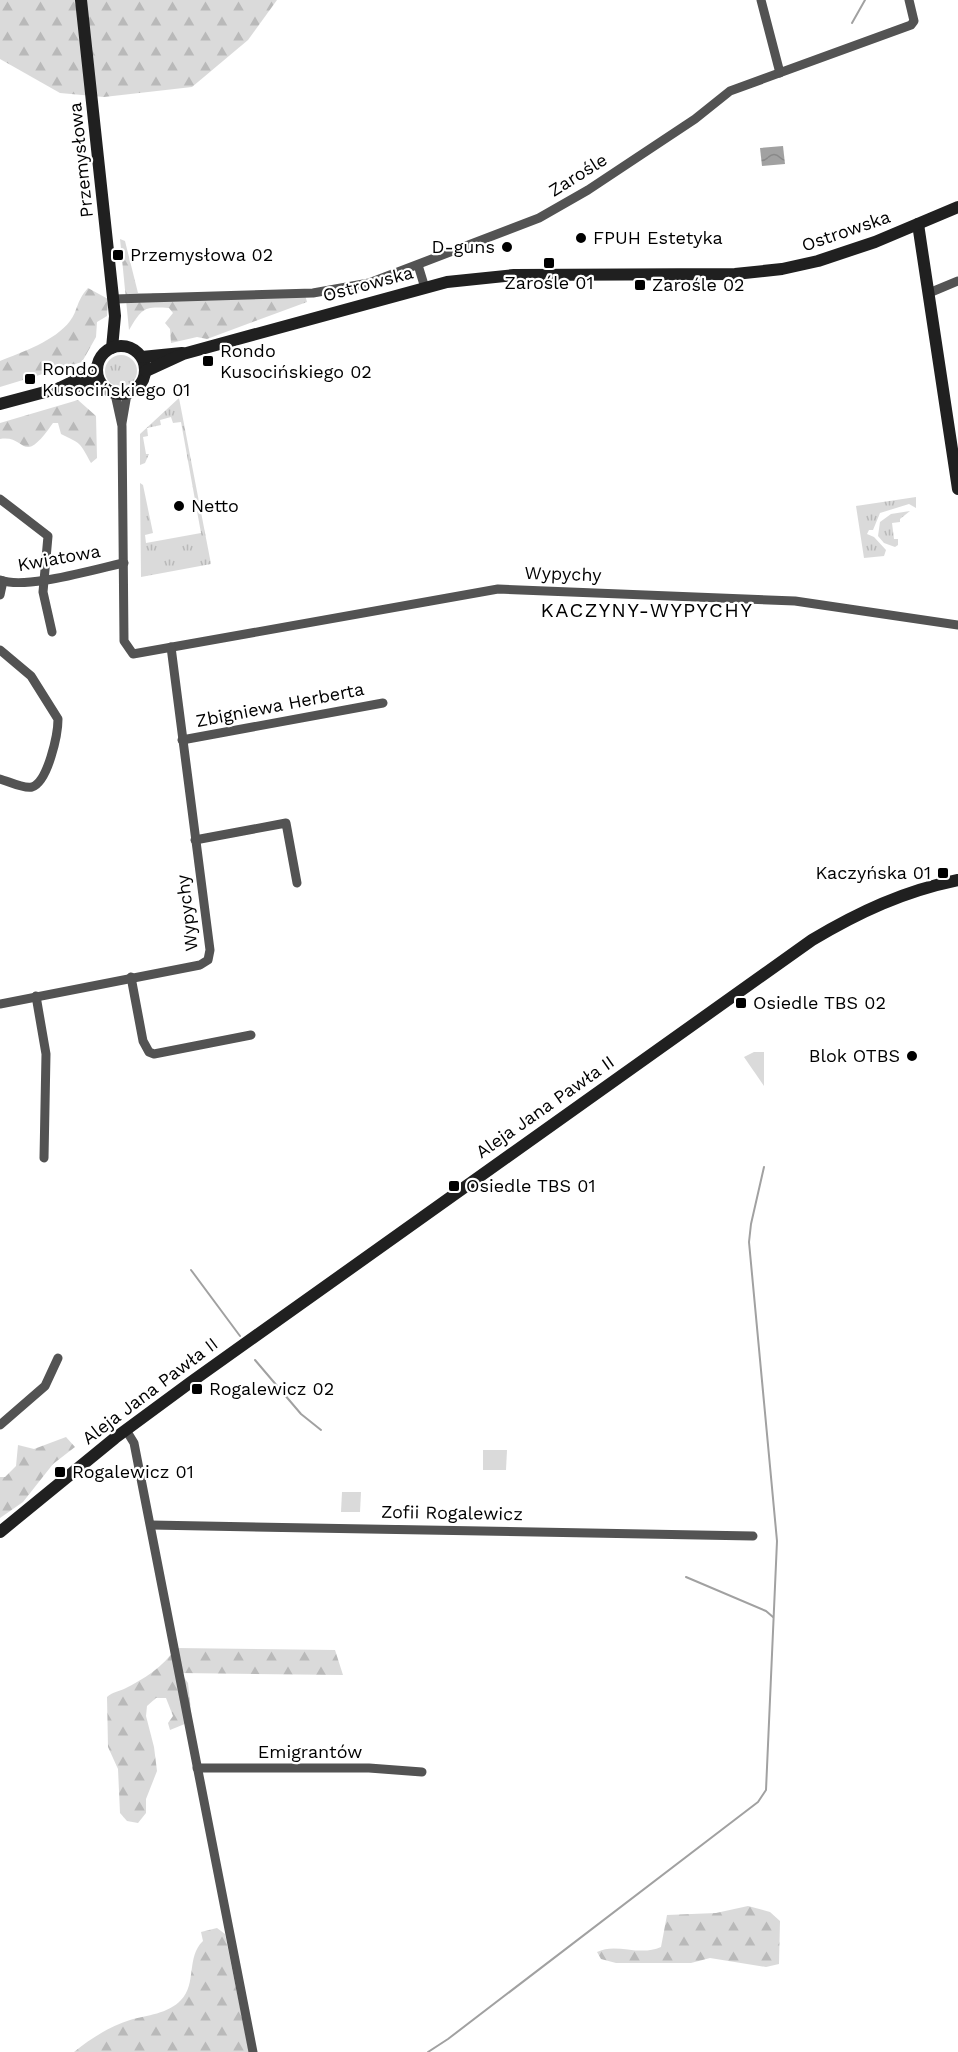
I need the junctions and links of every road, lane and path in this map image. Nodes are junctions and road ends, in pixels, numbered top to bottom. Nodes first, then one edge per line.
1 (81, 0) edge
2 (761, 0) edge
3 (909, 0) edge
4 (780, 73) junction
5 (958, 207) edge
6 (918, 224) junction
7 (418, 265) junction
8 (958, 281) edge
9 (425, 288) junction
10 (929, 293) junction
11 (114, 299) junction
12 (118, 347) junction
13 (183, 354) junction
14 (142, 357) junction
15 (97, 370) junction
16 (146, 371) junction
17 (100, 383) junction
18 (60, 388) junction
19 (121, 394) junction
20 (0, 404) edge
21 (958, 484) edge
22 (0, 498) edge
23 (124, 563) junction
24 (2, 580) edge
25 (44, 580) junction
26 (0, 595) edge
27 (958, 625) edge
28 (52, 632) dead end
29 (171, 647) junction
30 (0, 650) edge
31 (383, 703) dead end
32 (182, 740) junction
33 (0, 779) edge
34 (195, 840) junction
35 (958, 880) edge
36 (297, 883) dead end
37 (130, 977) junction
38 (36, 996) junction
39 (0, 1004) edge
40 (251, 1035) dead end
41 (44, 1158) dead end
42 (58, 1358) dead end
43 (0, 1425) edge
44 (126, 1430) junction
45 (151, 1525) junction
46 (0, 1532) edge
47 (753, 1536) dead end
48 (197, 1768) junction
49 (422, 1772) dead end
50 (253, 2052) edge

1 - 11 street, Przemysłowa
2 - 4 street
3 - 4 street, Zarośle
4 - 7 street, Zarośle
5 - 6 street, Ostrowska
6 - 9 street, Ostrowska
6 - 10 street
7 - 9 street
7 - 11 street, Zarośle
8 - 10 street
9 - 13 street, Ostrowska
10 - 21 street
11 - 12 street, Przemysłowa
12 - 14 street
12 - 15 street
13 - 14 street, Ostrowska
13 - 16 street, Ostrowska
14 - 16 street
15 - 17 street
15 - 18 street
16 - 19 street
17 - 18 street
17 - 19 street
18 - 20 street
19 - 23 street
22 - 25 street
23 - 25 street, Kwiatowa
23 - 29 street, Wypychy
24 - 25 street, Kwiatowa
24 - 26 street
25 - 28 street
27 - 29 street, Wypychy
29 - 32 street, Wypychy
30 - 33 street
31 - 32 street, Zbigniewa Herberta
32 - 34 street, Wypychy
34 - 36 street
34 - 37 street, Wypychy
35 - 44 street, Aleja Jana Pawła II
37 - 38 street
37 - 40 street
38 - 39 street
38 - 41 street
42 - 43 street
44 - 45 street
44 - 46 street, Aleja Jana Pawła II
45 - 47 street, Zofii Rogalewicz
45 - 48 street
48 - 49 street, Emigrantów
48 - 50 street

